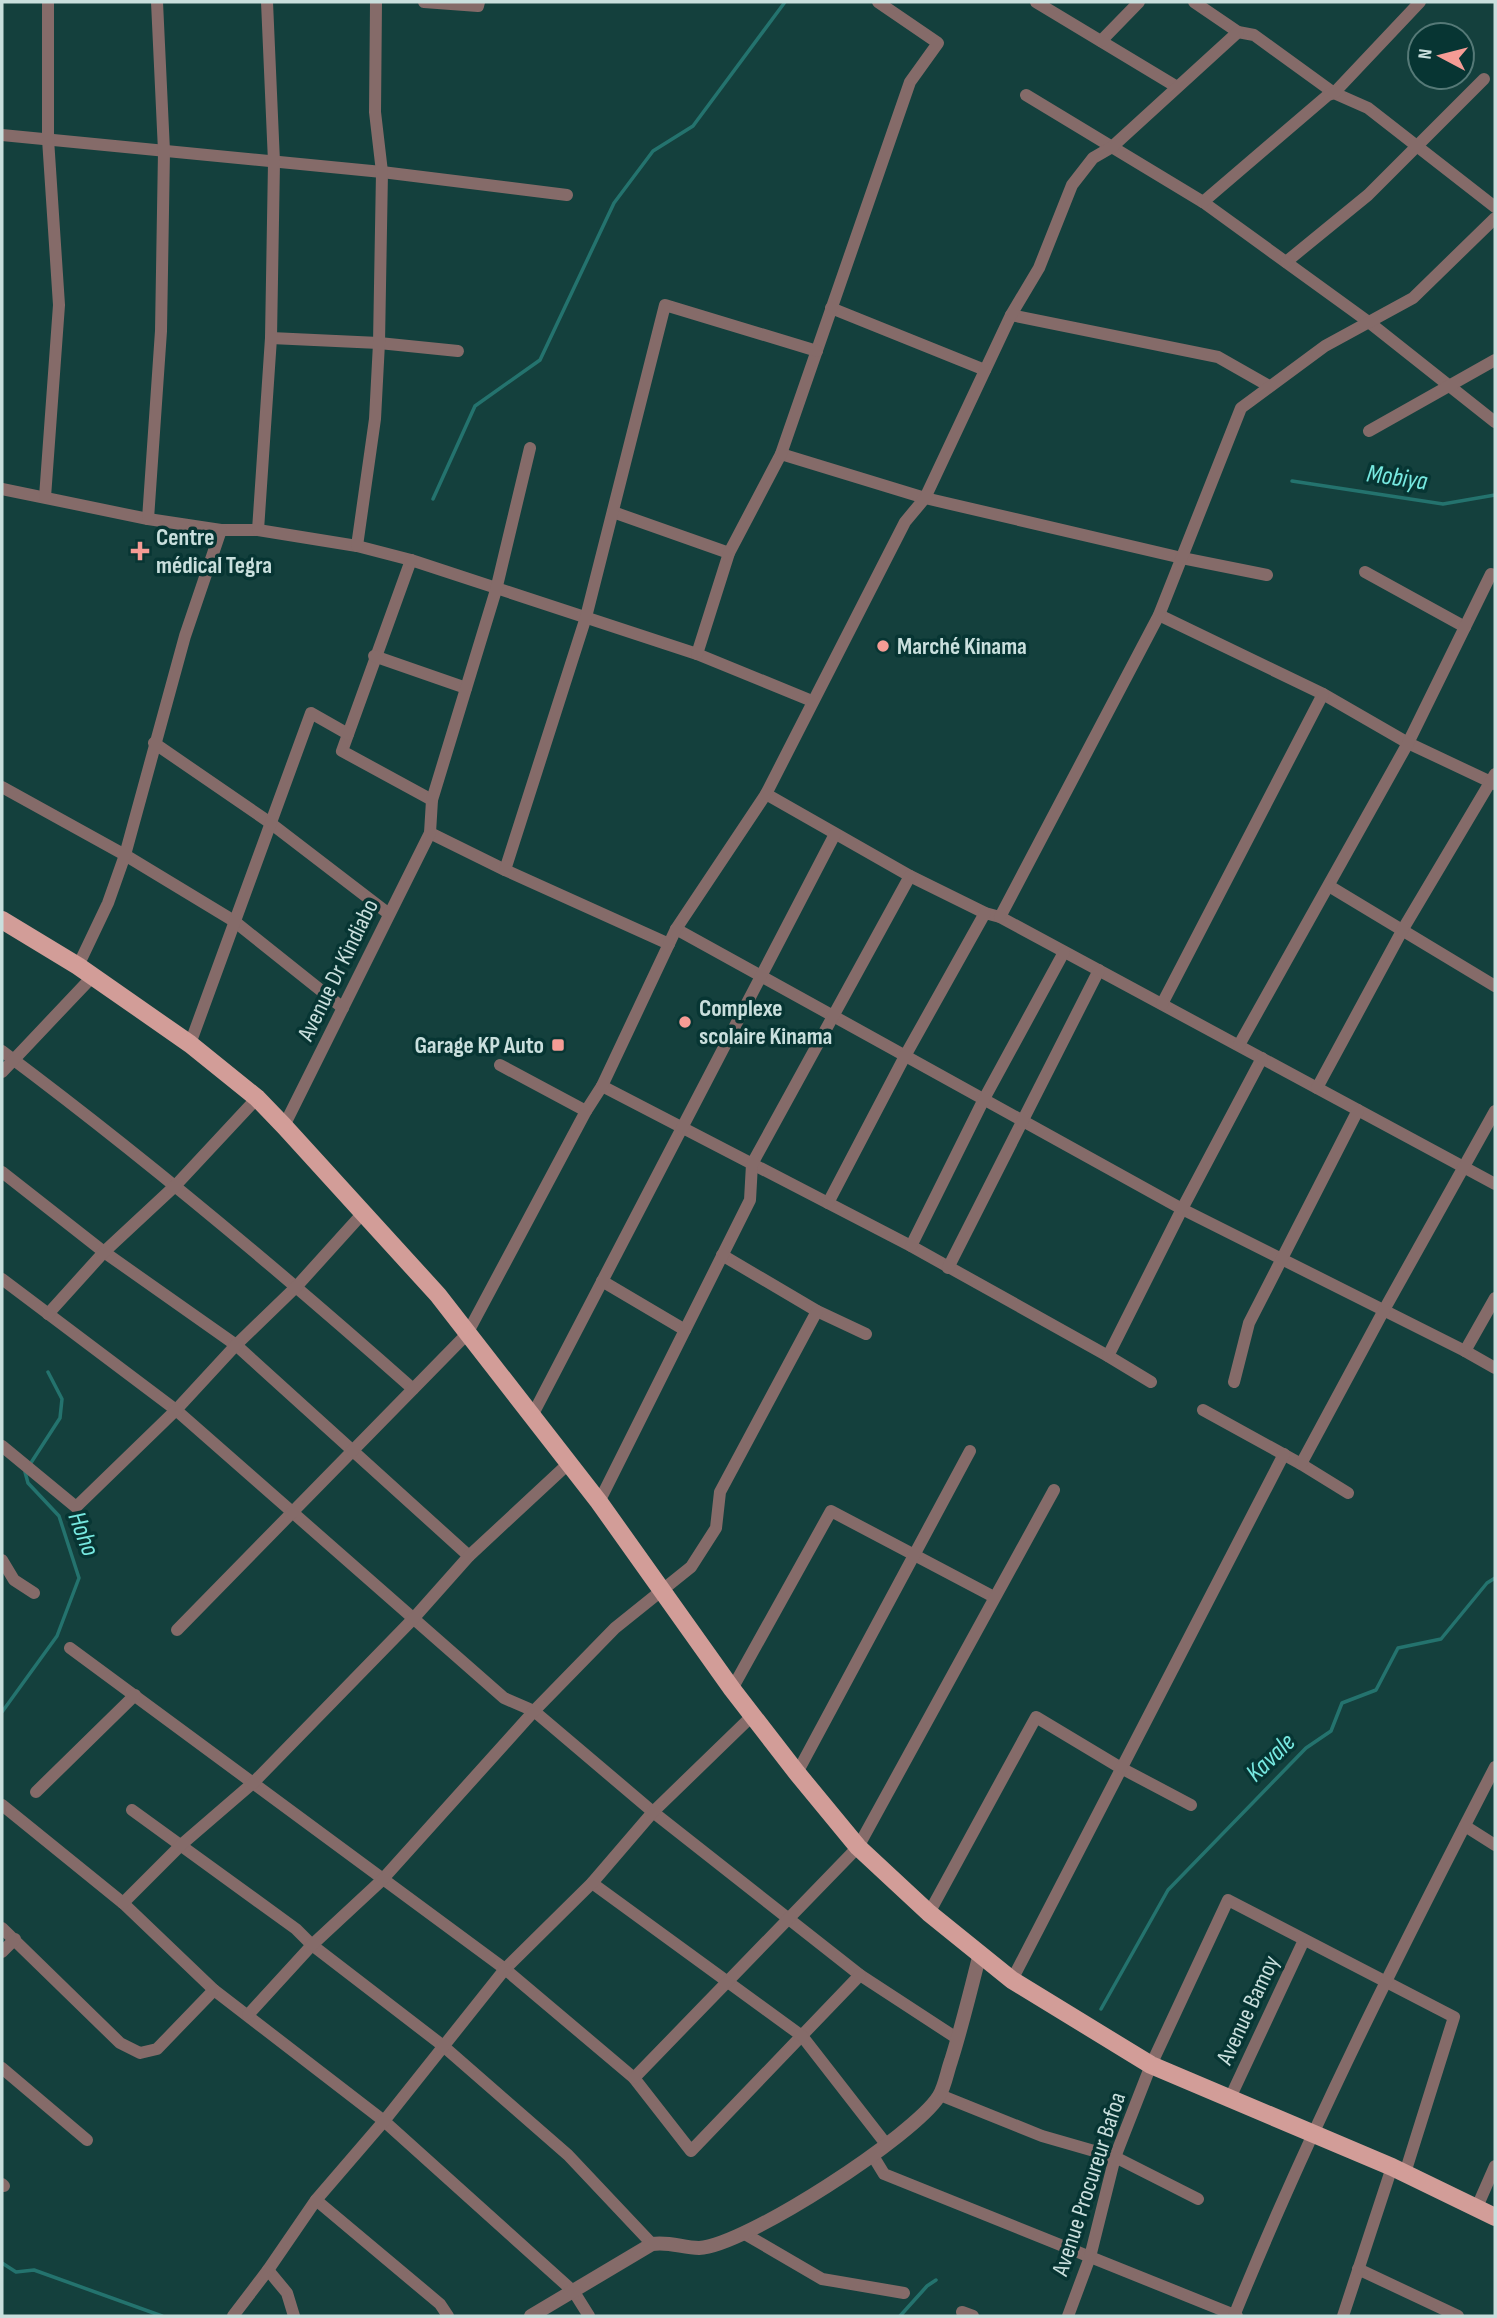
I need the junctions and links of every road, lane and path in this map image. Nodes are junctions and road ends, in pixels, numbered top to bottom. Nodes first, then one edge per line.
1 (48, 2) edge
2 (158, 2) edge
3 (267, 2) edge
4 (376, 2) edge
5 (424, 2) edge
6 (479, 2) edge
7 (878, 2) edge
8 (1036, 2) edge
9 (1139, 2) edge
10 (1194, 2) edge
11 (1420, 2) edge
12 (1238, 32) junction
13 (1101, 41) junction
14 (1484, 79) dead end
15 (1177, 88) junction
16 (1334, 93) junction
17 (1026, 95) dead end
18 (2, 135) edge
19 (48, 139) junction
20 (1416, 145) junction
21 (1112, 147) junction
22 (164, 150) junction
23 (274, 162) junction
24 (382, 172) junction
25 (567, 195) dead end
26 (1203, 202) junction
27 (1495, 207) edge
28 (1495, 218) edge
29 (1286, 262) junction
30 (831, 308) junction
31 (1011, 315) junction
32 (1370, 323) junction
33 (271, 338) junction
34 (379, 343) junction
35 (458, 351) dead end
36 (817, 351) junction
37 (1495, 360) edge
38 (985, 370) junction
39 (1269, 386) junction
40 (1451, 387) junction
41 (1495, 422) edge
42 (1369, 431) dead end
43 (530, 448) dead end
44 (780, 454) junction
45 (2, 489) edge
46 (44, 497) junction
47 (925, 498) junction
48 (613, 512) junction
49 (148, 519) junction
50 (221, 530) junction
51 (258, 530) junction
52 (357, 546) junction
53 (729, 553) junction
54 (1182, 558) junction
55 (411, 560) junction
56 (1364, 572) dead end
57 (1491, 574) dead end
58 (1268, 575) dead end
59 (496, 590) junction
60 (1159, 615) junction
61 (586, 617) junction
62 (1465, 627) junction
63 (697, 654) junction
64 (374, 656) junction
65 (466, 688) junction
66 (1323, 694) junction
67 (812, 701) junction
68 (348, 734) junction
69 (154, 743) junction
70 (1408, 743) junction
71 (1494, 780) edge
72 (2, 787) edge
73 (766, 794) junction
74 (432, 800) junction
75 (269, 822) junction
76 (430, 833) junction
77 (835, 834) junction
78 (125, 855) junction
79 (505, 870) junction
80 (910, 876) junction
81 (1329, 887) junction
82 (985, 913) junction
83 (389, 914) junction
84 (1000, 917) junction
85 (2, 920) edge
86 (234, 921) junction
87 (676, 929) junction
88 (1403, 929) junction
89 (669, 944) junction
90 (1064, 952) junction
91 (1099, 970) junction
92 (85, 971) junction
93 (762, 976) junction
94 (1495, 986) edge
95 (1162, 1004) junction
96 (343, 1008) junction
97 (833, 1016) junction
98 (190, 1044) junction
99 (1239, 1045) junction
100 (2, 1051) edge
101 (905, 1056) junction
102 (1262, 1058) junction
103 (14, 1060) junction
104 (500, 1065) dead end
105 (2, 1072) edge
106 (603, 1086) junction
107 (1317, 1088) junction
108 (257, 1098) junction
109 (985, 1100) junction
110 (1358, 1110) junction
111 (586, 1111) junction
112 (1495, 1111) edge
113 (1024, 1121) junction
114 (284, 1126) junction
115 (682, 1128) junction
116 (752, 1164) junction
117 (1463, 1166) junction
118 (2, 1172) edge
119 (1495, 1184) edge
120 (176, 1185) junction
121 (828, 1203) junction
122 (1182, 1209) junction
123 (363, 1213) junction
124 (911, 1246) junction
125 (104, 1252) junction
126 (722, 1255) junction
127 (1282, 1259) junction
128 (948, 1268) junction
129 (2, 1279) edge
130 (602, 1281) junction
131 (297, 1286) junction
132 (1495, 1298) edge
133 (1384, 1310) junction
134 (817, 1311) junction
135 (48, 1314) junction
136 (685, 1330) junction
137 (467, 1334) junction
138 (866, 1334) dead end
139 (236, 1345) junction
140 (1465, 1351) junction
141 (1108, 1356) junction
142 (1495, 1368) edge
143 (1151, 1382) dead end
144 (1234, 1382) dead end
145 (413, 1389) junction
146 (176, 1410) junction
147 (1203, 1410) dead end
148 (532, 1416) junction
149 (2, 1446) edge
150 (352, 1449) junction
151 (970, 1451) dead end
152 (1284, 1454) junction
153 (568, 1464) junction
154 (1301, 1464) junction
155 (1054, 1490) dead end
156 (1348, 1493) dead end
157 (599, 1502) junction
158 (292, 1512) junction
159 (915, 1554) junction
160 (469, 1556) junction
161 (2, 1560) edge
162 (662, 1592) junction
163 (34, 1593) dead end
164 (994, 1597) junction
165 (413, 1619) junction
166 (177, 1630) dead end
167 (70, 1648) dead end
168 (732, 1689) junction
169 (135, 1695) junction
170 (534, 1712) junction
171 (752, 1716) junction
172 (1495, 1767) edge
173 (1121, 1768) junction
174 (797, 1773) junction
175 (254, 1782) junction
176 (36, 1793) dead end
177 (2, 1805) edge
178 (1191, 1805) dead end
179 (132, 1810) dead end
180 (653, 1812) junction
181 (1465, 1826) junction
182 (181, 1845) junction
183 (1495, 1845) edge
184 (859, 1847) junction
185 (382, 1880) junction
186 (592, 1883) junction
187 (123, 1903) junction
188 (929, 1913) junction
189 (789, 1917) junction
190 (2, 1928) edge
191 (15, 1938) junction
192 (1304, 1940) junction
193 (312, 1945) junction
194 (2, 1952) edge
195 (980, 1953) junction
196 (505, 1969) junction
197 (860, 1975) junction
198 (1012, 1980) junction
199 (1385, 1981) junction
200 (726, 1982) junction
201 (214, 1990) junction
202 (248, 2015) junction
203 (802, 2036) junction
204 (958, 2039) junction
205 (442, 2045) junction
206 (1152, 2065) junction
207 (2, 2068) edge
208 (634, 2078) junction
209 (940, 2095) junction
210 (1230, 2098) junction
211 (384, 2121) junction
212 (1314, 2134) junction
213 (87, 2140) dead end
214 (886, 2144) junction
215 (873, 2155) junction
216 (1115, 2157) junction
217 (1495, 2166) edge
218 (1398, 2170) junction
219 (1198, 2199) dead end
220 (316, 2200) junction
221 (1477, 2207) junction
222 (1495, 2217) edge
223 (745, 2234) junction
224 (652, 2244) junction
225 (1090, 2257) junction
226 (1358, 2269) junction
227 (268, 2270) junction
228 (574, 2292) junction
229 (904, 2293) dead end
230 (233, 2316) edge
231 (294, 2316) edge
232 (448, 2316) edge
233 (531, 2316) edge
234 (589, 2316) edge
235 (1068, 2316) edge
236 (1235, 2316) edge
237 (1343, 2316) edge
238 (1458, 2316) edge

1 - 19 street
2 - 22 street
3 - 23 street
4 - 24 street
5 - 6 street
7 - 30 street
8 - 13 street
9 - 13 street
10 - 12 street
11 - 16 street
12 - 15 street
12 - 16 street
13 - 15 street
14 - 20 street
15 - 21 street
16 - 20 street
16 - 26 street
17 - 21 street
18 - 19 street
19 - 22 street
19 - 46 street
20 - 27 street
20 - 29 street
21 - 26 street
21 - 31 street
22 - 23 street
22 - 49 street
23 - 24 street
23 - 33 street
24 - 25 street
24 - 34 street
26 - 29 street
28 - 32 street
29 - 32 street
30 - 36 street
30 - 38 street
31 - 38 street
31 - 39 street
32 - 39 street
32 - 40 street
33 - 34 street
33 - 51 street
34 - 35 street
34 - 52 street
36 - 44 street
36 - 48 street
37 - 40 street
38 - 47 street
39 - 54 street
40 - 41 street
40 - 42 street
43 - 59 street
44 - 47 street
44 - 53 street
45 - 46 street
46 - 49 street
47 - 54 street
47 - 67 street
48 - 53 street
48 - 61 street
49 - 50 street
50 - 51 street
50 - 69 street
51 - 52 street
52 - 55 street
53 - 63 street
54 - 58 street
54 - 60 street
55 - 59 street
55 - 64 street
56 - 62 street
57 - 62 street
59 - 61 street
59 - 65 street
60 - 66 street
60 - 84 street
61 - 63 street
61 - 79 street
62 - 70 street
63 - 67 street
64 - 65 street
64 - 68 street
65 - 74 street
66 - 70 street
66 - 95 street
67 - 73 street
68 - 74 street
68 - 75 street
69 - 75 street
69 - 78 street
70 - 71 street
70 - 81 street
71 - 88 street
72 - 78 street
73 - 77 street
73 - 87 street
74 - 76 street
75 - 83 street
75 - 86 street
76 - 79 street
76 - 83 street, Avenue Dr Kindiabo
77 - 80 street
77 - 93 street
78 - 86 street
78 - 92 street
79 - 89 street
80 - 82 street
80 - 97 street
81 - 88 street
81 - 99 street
82 - 84 street
82 - 101 street
83 - 96 street, Avenue Dr Kindiabo
84 - 90 street
85 - 92 main road
86 - 96 street
86 - 98 street
87 - 89 street
87 - 93 street
88 - 94 street
88 - 107 street
89 - 106 street
90 - 91 street
90 - 109 street
91 - 95 street
91 - 113 street
92 - 98 main road
92 - 103 street
93 - 97 street
93 - 115 street
95 - 99 street
96 - 114 street, Avenue Dr Kindiabo
97 - 101 street
97 - 116 street
98 - 108 main road
99 - 102 street
100 - 103 street
101 - 109 street
101 - 121 street
102 - 107 street
102 - 122 street
103 - 105 street
103 - 120 street
104 - 111 street
106 - 111 street
106 - 115 street
107 - 110 street
108 - 114 main road
108 - 120 street
109 - 113 street
109 - 124 street
110 - 117 street
110 - 127 street
111 - 137 street
112 - 117 street
113 - 122 street
113 - 128 street
114 - 123 main road
115 - 116 street
115 - 130 street
116 - 121 street
116 - 126 street
117 - 119 street
117 - 133 street
118 - 125 street
120 - 125 street
120 - 131 street
121 - 124 street
122 - 127 street
122 - 141 street
123 - 131 street
123 - 137 main road
124 - 128 street
125 - 135 street
125 - 139 street
126 - 134 street
126 - 136 street
127 - 133 street
127 - 144 street
128 - 141 street
129 - 135 street
130 - 136 street
130 - 148 street
131 - 139 street
131 - 145 street
132 - 140 street
133 - 140 street
133 - 154 street
134 - 138 street
134 - 162 street
135 - 146 street
136 - 157 street
137 - 145 street
137 - 148 main road
139 - 146 street
139 - 150 street
140 - 142 street
141 - 143 street
145 - 150 street
146 - 149 street
146 - 158 street
147 - 152 street
148 - 153 main road
150 - 158 street
150 - 160 street
151 - 159 street
152 - 154 street
152 - 173 street
153 - 157 main road
153 - 160 street
154 - 156 street
155 - 164 street
157 - 162 main road
158 - 165 street
158 - 166 street
159 - 164 street
159 - 168 street
159 - 174 street
160 - 165 street
161 - 163 street
162 - 168 main road
162 - 170 street
164 - 184 street
165 - 170 street
165 - 175 street
167 - 169 street
168 - 171 main road
169 - 175 street
169 - 176 street
170 - 180 street
170 - 185 street
171 - 174 main road
171 - 180 street
172 - 181 street
173 - 178 street
173 - 188 street
173 - 198 street
174 - 184 main road
175 - 182 street
175 - 185 street
177 - 187 street
179 - 182 street
180 - 186 street
180 - 189 street
181 - 183 street
181 - 199 street
182 - 187 street
182 - 193 street
184 - 188 main road
184 - 189 street
185 - 193 street
185 - 196 street
186 - 196 street
186 - 200 street
187 - 201 street
188 - 195 main road
189 - 197 street
189 - 200 street
190 - 191 street
191 - 194 street
191 - 201 street
192 - 199 street
192 - 206 street, Avenue Procureur Bafoa
192 - 210 street, Avenue Bamoy
193 - 202 street
193 - 205 street
195 - 198 main road
195 - 204 street
196 - 205 street
196 - 208 street
197 - 203 street
197 - 204 street
198 - 206 main road
199 - 212 street
199 - 218 street
200 - 203 street
200 - 208 street
201 - 202 street
202 - 211 street
203 - 208 street
203 - 214 street
204 - 209 street
205 - 211 street
205 - 224 street
206 - 210 main road
206 - 216 street, Avenue Procureur Bafoa
207 - 213 street
209 - 214 street
209 - 216 street
210 - 212 main road
211 - 220 street
211 - 228 street
212 - 218 main road
212 - 236 street
214 - 215 street
215 - 223 street
215 - 225 street
216 - 219 street
216 - 225 street, Avenue Procureur Bafoa
217 - 221 street
218 - 221 main road
218 - 226 street
220 - 227 street
220 - 232 street
221 - 222 main road
223 - 224 street
223 - 229 street
224 - 228 street
225 - 235 street, Avenue Procureur Bafoa
225 - 236 street
226 - 237 street
226 - 238 street
227 - 230 street
227 - 231 street
228 - 233 street
228 - 234 street

